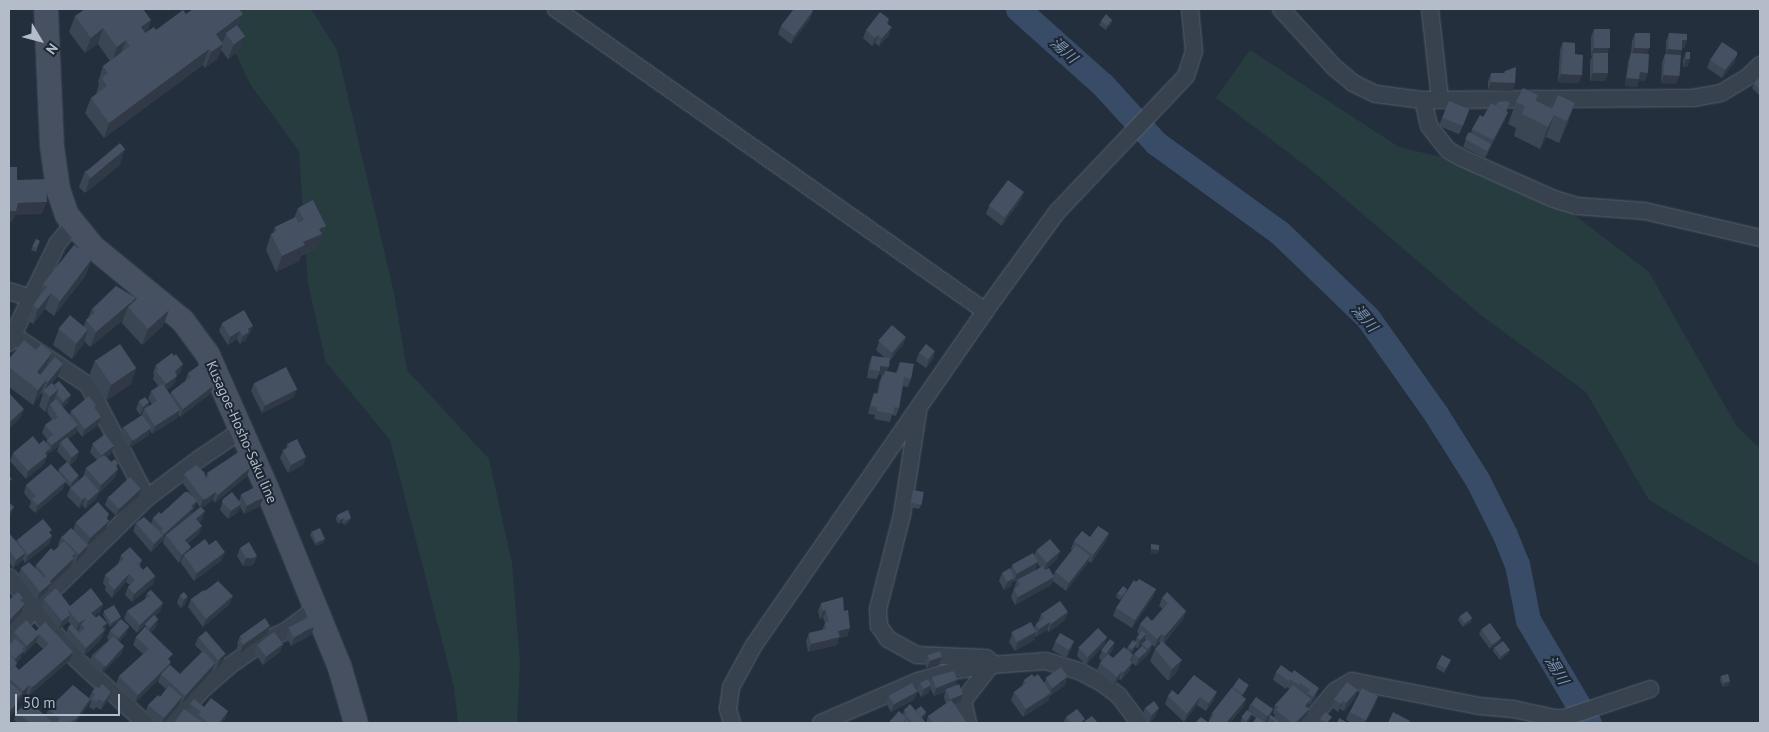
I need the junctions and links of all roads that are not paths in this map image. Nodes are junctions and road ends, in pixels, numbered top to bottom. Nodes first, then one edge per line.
1 (46, 9) edge
2 (556, 9) edge
3 (1190, 9) edge
4 (1281, 9) edge
5 (1430, 9) edge
6 (1760, 64) edge
7 (1440, 99) junction
8 (1423, 100) junction
9 (73, 224) junction
10 (1760, 238) edge
11 (9, 291) edge
12 (31, 298) junction
13 (985, 311) junction
14 (11, 339) edge
15 (918, 408) junction
16 (242, 430) junction
17 (147, 498) junction
18 (9, 577) edge
19 (316, 609) junction
20 (34, 610) junction
21 (9, 638) edge
22 (991, 665) junction
23 (1650, 689) dead end
24 (145, 723) edge
25 (172, 723) edge
26 (356, 723) edge
27 (732, 723) edge
28 (821, 723) edge
29 (968, 723) edge
30 (1139, 723) edge
31 (1308, 723) edge

1 - 9 main road, Kusagoe-Hosho-Saku line
2 - 13 street
3 - 13 street
4 - 8 street
5 - 7 street
6 - 7 street
7 - 8 street
8 - 10 street
9 - 12 street
9 - 16 main road, Kusagoe-Hosho-Saku line
11 - 12 street
12 - 14 street
13 - 15 street
14 - 17 street
15 - 22 street
15 - 27 street
16 - 17 street
16 - 19 main road, Kusagoe-Hosho-Saku line
17 - 20 street
18 - 20 street
19 - 25 street
19 - 26 main road, Kusagoe-Hosho-Saku line
20 - 21 street
20 - 24 street
22 - 28 street
22 - 29 street
22 - 30 street
23 - 31 street

